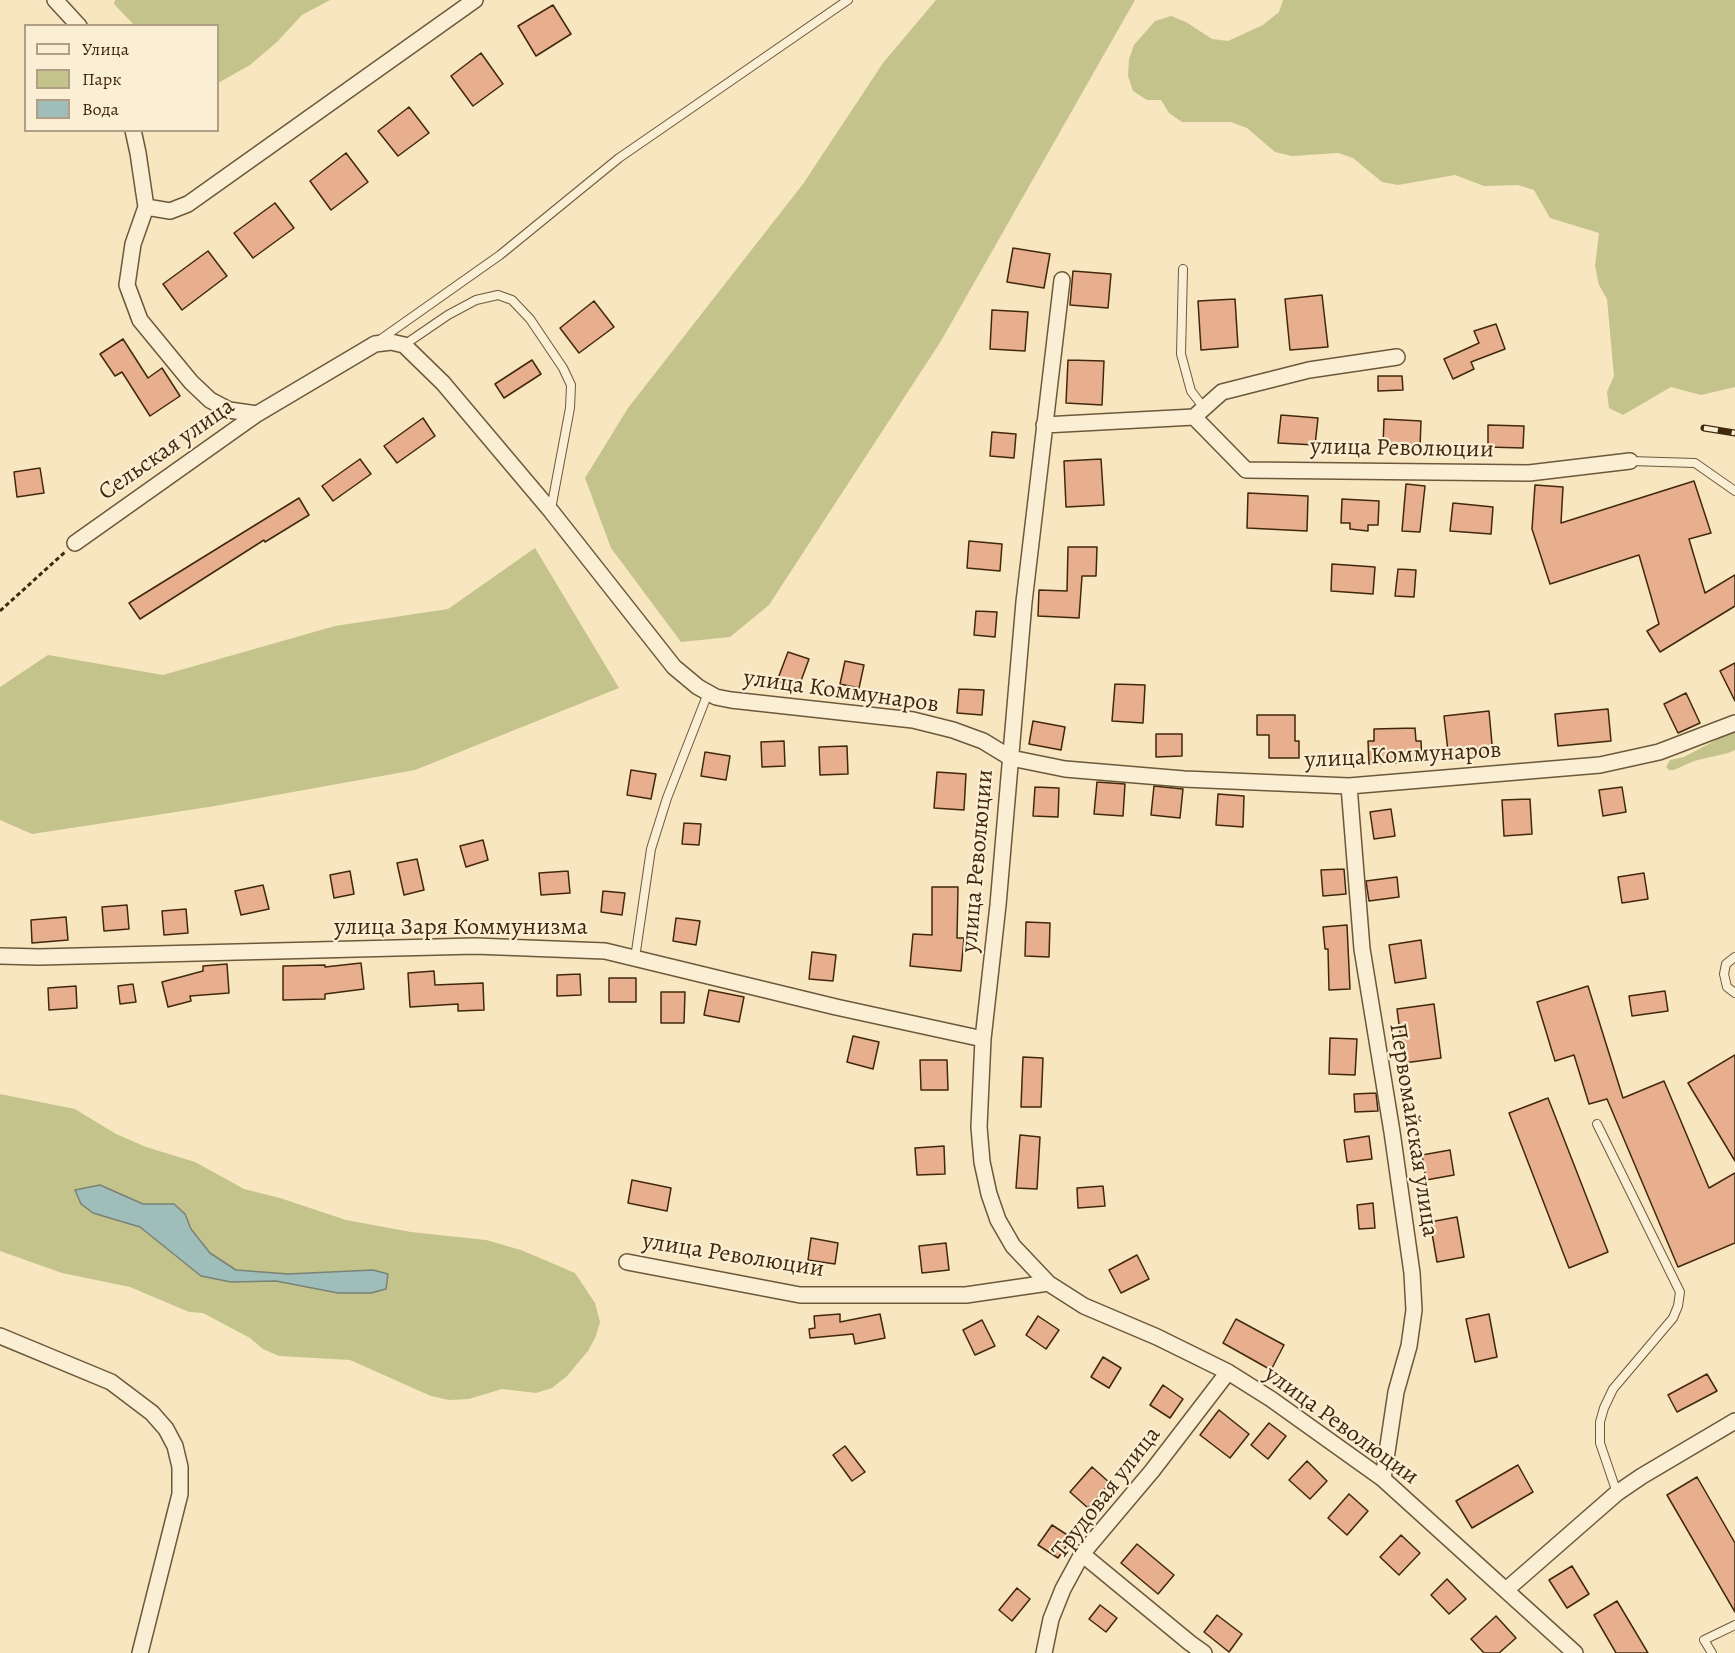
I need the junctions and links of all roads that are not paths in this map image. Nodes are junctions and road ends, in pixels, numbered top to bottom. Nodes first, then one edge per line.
1 (55, 0) edge
2 (475, 0) edge
3 (848, 0) edge
4 (77, 24) edge
5 (133, 132) edge
6 (146, 207) junction
7 (1183, 269) dead end
8 (1062, 280) dead end
9 (375, 344) junction
10 (404, 345) junction
11 (1398, 357) dead end
12 (1199, 412) junction
13 (257, 414) junction
14 (1044, 425) junction
15 (1630, 461) joint
16 (1735, 491) edge
17 (551, 511) junction
18 (75, 543) road end
19 (708, 693) junction
20 (1735, 723) edge
21 (1011, 758) junction
22 (1349, 786) junction
23 (0, 956) edge
24 (1735, 957) edge
25 (635, 958) junction
26 (1735, 993) edge
27 (983, 1039) junction
28 (1597, 1124) dead end
29 (627, 1262) dead end
30 (1048, 1283) junction
31 (0, 1336) edge
32 (1228, 1372) junction
33 (1735, 1421) edge
34 (1383, 1479) junction
35 (1617, 1492) junction
36 (1082, 1554) junction
37 (1506, 1590) junction
38 (1735, 1625) edge
39 (140, 1653) edge
40 (1044, 1653) edge
41 (1204, 1653) edge
42 (1575, 1653) edge
43 (1712, 1653) edge

1 - 4 street
2 - 6 street
3 - 9 lane
5 - 6 street
6 - 13 street
7 - 12 lane
8 - 14 street, улица Революции
9 - 10 street
9 - 13 street, Сельская улица
10 - 17 street, улица Коммунаров
10 - 17 lane
11 - 12 street
12 - 14 street
12 - 15 street, улица Революции
13 - 18 street, Сельская улица
14 - 21 street, улица Революции
15 - 16 lane
17 - 19 street, улица Коммунаров
19 - 21 street, улица Коммунаров
19 - 25 lane
20 - 22 street, улица Коммунаров
21 - 22 street, улица Коммунаров
21 - 27 street, улица Революции
22 - 34 street, Первомайская улица
23 - 25 street, улица Заря Коммунизма
24 - 26 lane
25 - 27 street, улица Заря Коммунизма
27 - 30 street, улица Революции
28 - 35 lane
29 - 30 street, улица Революции
30 - 32 street, улица Революции
31 - 39 street
32 - 34 street, улица Революции
32 - 36 street, Трудовая улица
33 - 35 street
34 - 37 street, улица Революции
35 - 37 street
36 - 40 street, Трудовая улица
36 - 41 street
37 - 42 street, улица Революции
38 - 43 lane

